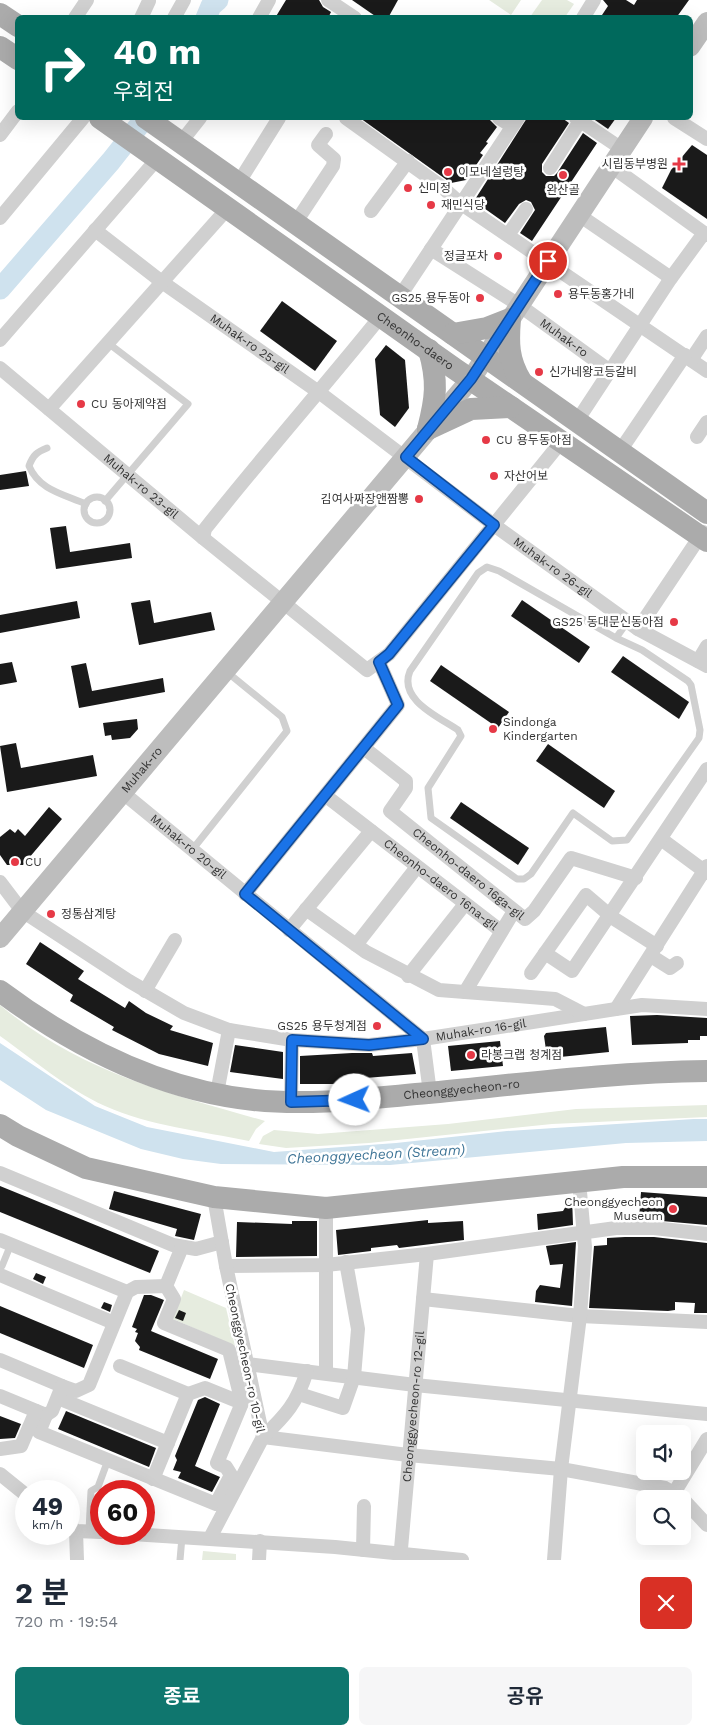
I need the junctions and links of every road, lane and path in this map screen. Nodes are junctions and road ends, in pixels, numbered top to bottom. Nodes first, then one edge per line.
1 (87, 0) edge
2 (184, 0) edge
3 (269, 0) edge
4 (328, 0) edge
5 (594, 0) edge
6 (150, 1) edge
7 (0, 14) edge
8 (77, 15) edge
9 (143, 15) edge
10 (176, 15) edge
11 (261, 15) edge
12 (350, 15) edge
13 (585, 15) edge
14 (707, 22) edge
15 (15, 24) edge
16 (693, 43) edge
17 (0, 47) edge
18 (15, 57) edge
19 (15, 115) edge
20 (81, 120) edge
21 (103, 120) edge
22 (149, 120) edge
23 (198, 120) edge
24 (278, 120) edge
25 (349, 120) edge
26 (577, 120) edge
27 (579, 120) edge
28 (642, 120) edge
29 (677, 120) edge
30 (515, 122) edge
31 (0, 136) edge
32 (322, 139) dead end
33 (707, 139) edge
34 (181, 142) junction
35 (622, 149) junction
36 (158, 158) junction
37 (408, 161) junction
38 (611, 166) junction
39 (550, 168) dead end
40 (239, 182) junction
41 (460, 203) junction
42 (228, 208) junction
43 (526, 209) dead end
44 (371, 211) dead end
45 (579, 215) junction
46 (0, 218) edge
47 (296, 222) junction
48 (95, 230) junction
49 (706, 234) edge
50 (508, 235) junction
51 (431, 249) junction
52 (548, 261) junction
53 (671, 278) junction
54 (162, 282) junction
55 (400, 296) junction
56 (514, 312) junction
57 (381, 316) junction
58 (641, 324) junction
59 (453, 334) junction
60 (707, 336) edge
61 (0, 340) edge
62 (108, 342) junction
63 (428, 350) junction
64 (485, 356) junction
65 (688, 357) junction
66 (0, 368) edge
67 (610, 370) junction
68 (707, 371) edge
69 (471, 379) junction
70 (522, 382) junction
71 (320, 393) junction
72 (511, 407) junction
73 (48, 409) junction
74 (577, 421) junction
75 (707, 422) edge
76 (432, 424) junction
77 (696, 438) dead end
78 (561, 442) junction
79 (47, 448) dead end
80 (620, 451) junction
81 (406, 457) junction
82 (128, 475) junction
83 (105, 501) junction
84 (86, 504) junction
85 (707, 512) edge
86 (494, 525) junction
87 (705, 535) edge
88 (202, 538) junction
89 (283, 602) junction
90 (633, 625) junction
91 (616, 638) junction
92 (707, 646) edge
93 (379, 662) junction
94 (702, 663) edge
95 (225, 670) junction
96 (364, 748) junction
97 (707, 769) edge
98 (122, 792) junction
99 (326, 796) junction
100 (371, 831) junction
101 (661, 839) junction
102 (192, 850) junction
103 (417, 867) junction
104 (706, 870) edge
105 (636, 878) junction
106 (0, 882) edge
107 (245, 894) junction
108 (465, 904) junction
109 (306, 909) junction
110 (22, 911) junction
111 (514, 911) junction
112 (610, 914) junction
113 (289, 930) junction
114 (501, 931) junction
115 (0, 938) edge
116 (175, 940) dead end
117 (356, 945) junction
118 (654, 951) junction
119 (545, 953) junction
120 (677, 963) dead end
121 (531, 973) dead end
122 (408, 976) junction
123 (144, 990) junction
124 (0, 991) edge
125 (465, 992) junction
126 (616, 1009) junction
127 (707, 1009) edge
128 (584, 1014) junction
129 (229, 1030) junction
130 (423, 1039) junction
131 (292, 1040) junction
132 (707, 1071) edge
133 (217, 1093) junction
134 (430, 1093) junction
135 (291, 1102) junction
136 (0, 1125) edge
137 (0, 1173) edge
138 (707, 1177) edge
139 (579, 1181) junction
140 (214, 1197) junction
141 (326, 1208) junction
142 (583, 1233) junction
143 (707, 1234) edge
144 (5, 1242) edge
145 (222, 1242) junction
146 (182, 1247) junction
147 (427, 1254) junction
148 (346, 1262) junction
149 (326, 1264) junction
150 (226, 1266) junction
151 (1, 1270) edge
152 (166, 1286) junction
153 (127, 1292) junction
154 (423, 1299) junction
155 (580, 1316) junction
156 (114, 1322) junction
157 (707, 1322) edge
158 (0, 1360) edge
159 (247, 1364) junction
160 (120, 1366) dead end
161 (307, 1371) junction
162 (326, 1374) junction
163 (354, 1377) junction
164 (415, 1385) junction
165 (60, 1392) junction
166 (188, 1394) junction
167 (299, 1394) junction
168 (0, 1396) edge
169 (568, 1400) junction
170 (242, 1402) junction
171 (41, 1413) junction
172 (707, 1414) edge
173 (263, 1437) junction
174 (707, 1439) edge
175 (168, 1443) junction
176 (0, 1449) edge
177 (408, 1455) junction
178 (108, 1460) junction
179 (561, 1469) junction
180 (2, 1479) edge
181 (153, 1479) junction
182 (15, 1488) edge
183 (669, 1490) edge
184 (676, 1490) edge
185 (364, 1506) dead end
186 (691, 1508) edge
187 (707, 1525) edge
188 (84, 1530) edge
189 (155, 1535) edge
190 (182, 1536) junction
191 (210, 1538) junction
192 (260, 1541) junction
193 (363, 1550) junction
194 (326, 1553) edge
195 (399, 1557) edge
196 (77, 1560) edge
197 (180, 1560) edge
198 (259, 1560) edge
199 (462, 1560) edge
200 (554, 1560) edge

1 - 8 street
2 - 10 street
3 - 11 street
4 - 12 street
5 - 13 street
6 - 9 street
7 - 15 main road
14 - 16 main road
17 - 18 main road
19 - 31 street
20 - 46 street
21 - 36 main road, Cheonho-daero
22 - 34 main road
23 - 34 street
24 - 40 street
25 - 37 street
26 - 39 street
27 - 35 street
28 - 35 main road, Muhak-ro
29 - 33 street
30 - 41 street
32 - 47 street
34 - 40 main road
35 - 38 main road, Muhak-ro
36 - 42 main road, Cheonho-daero
36 - 48 street
37 - 41 street
37 - 44 street
38 - 45 main road, Muhak-ro
38 - 49 street
40 - 47 main road
41 - 50 street
41 - 51 street
42 - 54 street
42 - 57 main road, Cheonho-daero
43 - 50 street
45 - 52 main road, Muhak-ro
45 - 53 street
47 - 55 main road
48 - 54 street, Muhak-ro 25-gil
48 - 61 street
49 - 53 street
50 - 52 street
51 - 55 street
51 - 56 street, Muhak-ro
52 - 56 main road, Muhak-ro
52 - 58 street
53 - 58 street
54 - 62 street
54 - 71 street, Muhak-ro 25-gil
55 - 59 main road
56 - 59 main road
56 - 64 main road, Muhak-ro
56 - 67 street, Muhak-ro
56 - 70 main road
57 - 63 main road, Cheonho-daero
57 - 71 street
58 - 65 street
58 - 67 street
59 - 64 main road
60 - 65 street
62 - 73 street
62 - 82 lane
63 - 69 main road, Cheonho-daero
63 - 76 main road
64 - 69 main road, Muhak-ro
64 - 70 main road
65 - 68 street
65 - 80 street
66 - 73 street, Muhak-ro 23-gil
67 - 74 street
69 - 72 main road, Cheonho-daero
69 - 76 main road, Muhak-ro
70 - 74 main road
71 - 81 street, Muhak-ro 25-gil
71 - 88 street
72 - 76 main road
72 - 78 main road, Cheonho-daero
73 - 82 street, Muhak-ro 23-gil
74 - 80 main road
75 - 77 street
76 - 81 main road, Muhak-ro
78 - 86 street
78 - 87 main road, Cheonho-daero
79 - 84 lane
80 - 85 main road
81 - 86 street, Muhak-ro 26-gil
81 - 89 main road, Muhak-ro
82 - 83 lane
82 - 88 street, Muhak-ro 23-gil
83 - 84 lane
83 - 84 lane
86 - 90 street, Muhak-ro 26-gil
86 - 93 street
87 - 90 street, Cheonho-daero
88 - 89 street, Muhak-ro 23-gil
89 - 93 street
89 - 95 main road, Muhak-ro
90 - 91 lane
90 - 94 street, Muhak-ro 26-gil
91 - 91 lane
92 - 94 street
93 - 96 street
95 - 98 main road, Muhak-ro
95 - 102 lane
96 - 99 street
96 - 111 street, Cheonho-daero 16ga-gil
97 - 101 street
98 - 102 street, Muhak-ro 20-gil
98 - 110 main road, Muhak-ro
99 - 100 street, Cheonho-daero 16na-gil
99 - 107 street
100 - 103 street, Cheonho-daero 16na-gil
100 - 109 street
101 - 104 street
101 - 105 street
102 - 107 street, Muhak-ro 20-gil
103 - 108 street, Cheonho-daero 16na-gil
103 - 117 street
104 - 118 street
105 - 111 street, Cheonho-daero 16ga-gil
105 - 112 street
106 - 110 street, Muhak-ro 16-gil
107 - 113 street, Muhak-ro 20-gil
108 - 114 street, Cheonho-daero 16na-gil
108 - 122 street
109 - 113 street
109 - 117 street
110 - 115 main road, Muhak-ro
110 - 123 street, Muhak-ro 16-gil
111 - 114 street
112 - 118 street
112 - 119 street
112 - 119 street
113 - 130 street, Muhak-ro 20-gil
114 - 125 street, Cheonho-daero 16na-gil
116 - 123 street
117 - 122 street
118 - 120 street
118 - 126 street
119 - 121 street
122 - 125 street
123 - 129 street, Muhak-ro 16-gil
124 - 133 main road, Cheonggyecheon-ro
125 - 128 street
126 - 127 street, Muhak-ro 16-gil
126 - 128 street, Muhak-ro 16-gil
128 - 130 street, Muhak-ro 16-gil
129 - 131 street, Muhak-ro 16-gil
129 - 133 street
130 - 131 street, Muhak-ro 16-gil
130 - 134 street
131 - 135 street
132 - 134 main road, Cheonggyecheon-ro
133 - 135 main road, Cheonggyecheon-ro
134 - 135 main road, Cheonggyecheon-ro
136 - 140 main road
137 - 146 street
138 - 139 main road
139 - 141 main road
139 - 142 street
140 - 141 main road
140 - 145 street, Cheonggyecheon-ro 10-gil
141 - 149 street
142 - 143 street
142 - 147 street
142 - 155 street
144 - 151 lane
144 - 153 street
145 - 146 street
145 - 150 street, Cheonggyecheon-ro 10-gil
146 - 152 street
147 - 148 street
147 - 154 street, Cheonggyecheon-ro 12-gil
148 - 149 street
148 - 163 street
149 - 150 street
149 - 162 street
150 - 159 street, Cheonggyecheon-ro 10-gil
151 - 156 street
152 - 153 street
152 - 170 street
153 - 156 street
154 - 155 street
154 - 164 street, Cheonggyecheon-ro 12-gil
155 - 157 street
155 - 169 street
156 - 165 street
158 - 165 street
159 - 161 street
159 - 173 street, Cheonggyecheon-ro 10-gil
160 - 166 street
161 - 162 street
161 - 167 street
162 - 163 street
163 - 164 street
163 - 167 street
164 - 169 street
164 - 177 street, Cheonggyecheon-ro 12-gil
165 - 171 street
165 - 175 street
166 - 170 street
166 - 175 street
167 - 173 street
168 - 171 street
169 - 172 street
169 - 179 street
170 - 181 street
171 - 176 street
171 - 178 street
173 - 177 street
173 - 191 street, Cheonggyecheon-ro 10-gil
174 - 184 street
175 - 181 street
177 - 179 street
177 - 195 street, Cheonggyecheon-ro 12-gil
178 - 181 street
178 - 188 lane
179 - 183 street
179 - 200 street
180 - 182 street
185 - 193 street
186 - 187 street
188 - 196 street
189 - 190 street
190 - 191 street
190 - 197 lane
191 - 192 street
192 - 194 street
192 - 198 street
193 - 194 street
193 - 195 street
195 - 199 street

